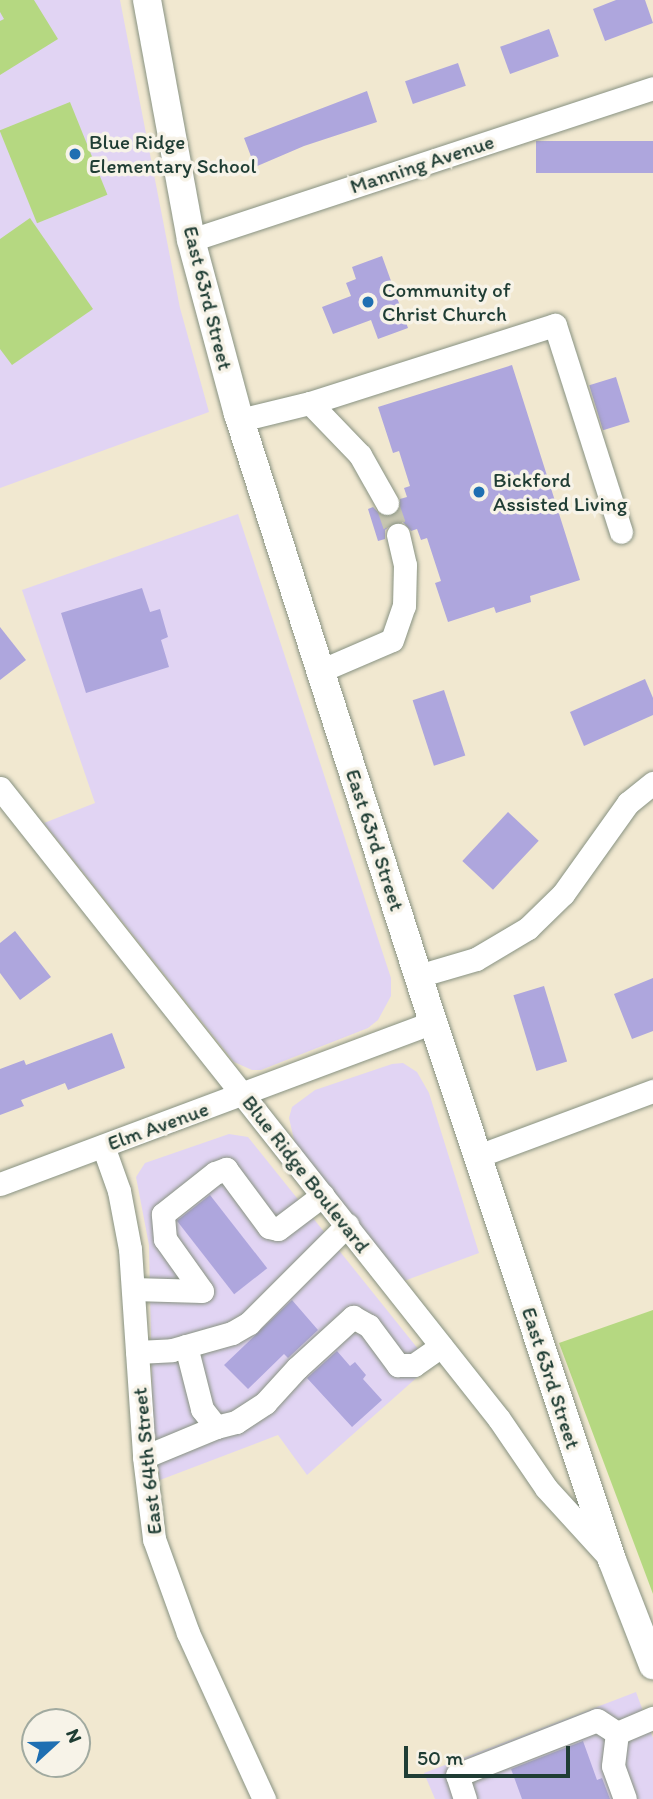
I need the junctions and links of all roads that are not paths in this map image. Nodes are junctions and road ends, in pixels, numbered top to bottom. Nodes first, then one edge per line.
1 (147, 0) edge
2 (653, 88) edge
3 (191, 240) junction
4 (310, 403) junction
5 (240, 420) junction
6 (387, 503) tunnel mouth
7 (621, 532) dead end
8 (398, 535) tunnel mouth
9 (320, 671) junction
10 (653, 783) edge
11 (0, 788) edge
12 (418, 976) junction
13 (433, 1022) junction
14 (653, 1091) edge
15 (244, 1094) junction
16 (103, 1146) junction
17 (478, 1156) junction
18 (0, 1184) edge
19 (323, 1195) junction
20 (347, 1225) junction
21 (133, 1289) junction
22 (186, 1346) junction
23 (441, 1346) junction
24 (137, 1352) junction
25 (216, 1427) junction
26 (144, 1457) junction
27 (612, 1560) junction
28 (653, 1665) edge
29 (653, 1718) edge
30 (617, 1733) junction
31 (264, 1799) edge
32 (465, 1799) edge
33 (625, 1799) edge

1 - 3 main road, East 63rd Street
2 - 3 street, Manning Avenue
3 - 5 main road, East 63rd Street
4 - 5 street
4 - 6 street
4 - 7 street
5 - 9 main road, East 63rd Street
8 - 9 street
9 - 12 main road, East 63rd Street
10 - 12 street
11 - 15 street, Blue Ridge Boulevard
12 - 13 main road, East 63rd Street
13 - 15 street, Elm Avenue
13 - 17 main road, East 63rd Street
14 - 17 street
15 - 16 street, Elm Avenue
15 - 19 street, Blue Ridge Boulevard
16 - 18 street, Elm Avenue
16 - 21 street, East 64th Street
17 - 27 main road, East 63rd Street
19 - 20 street, Blue Ridge Boulevard
19 - 21 street
20 - 22 street
20 - 23 street, Blue Ridge Boulevard
21 - 24 street, East 64th Street
22 - 24 street
22 - 25 street
23 - 25 street
23 - 27 street, Blue Ridge Boulevard
24 - 26 street, East 64th Street
25 - 26 street
26 - 31 street, East 64th Street
27 - 28 main road, East 63rd Street
29 - 30 street
30 - 32 street
30 - 33 street

